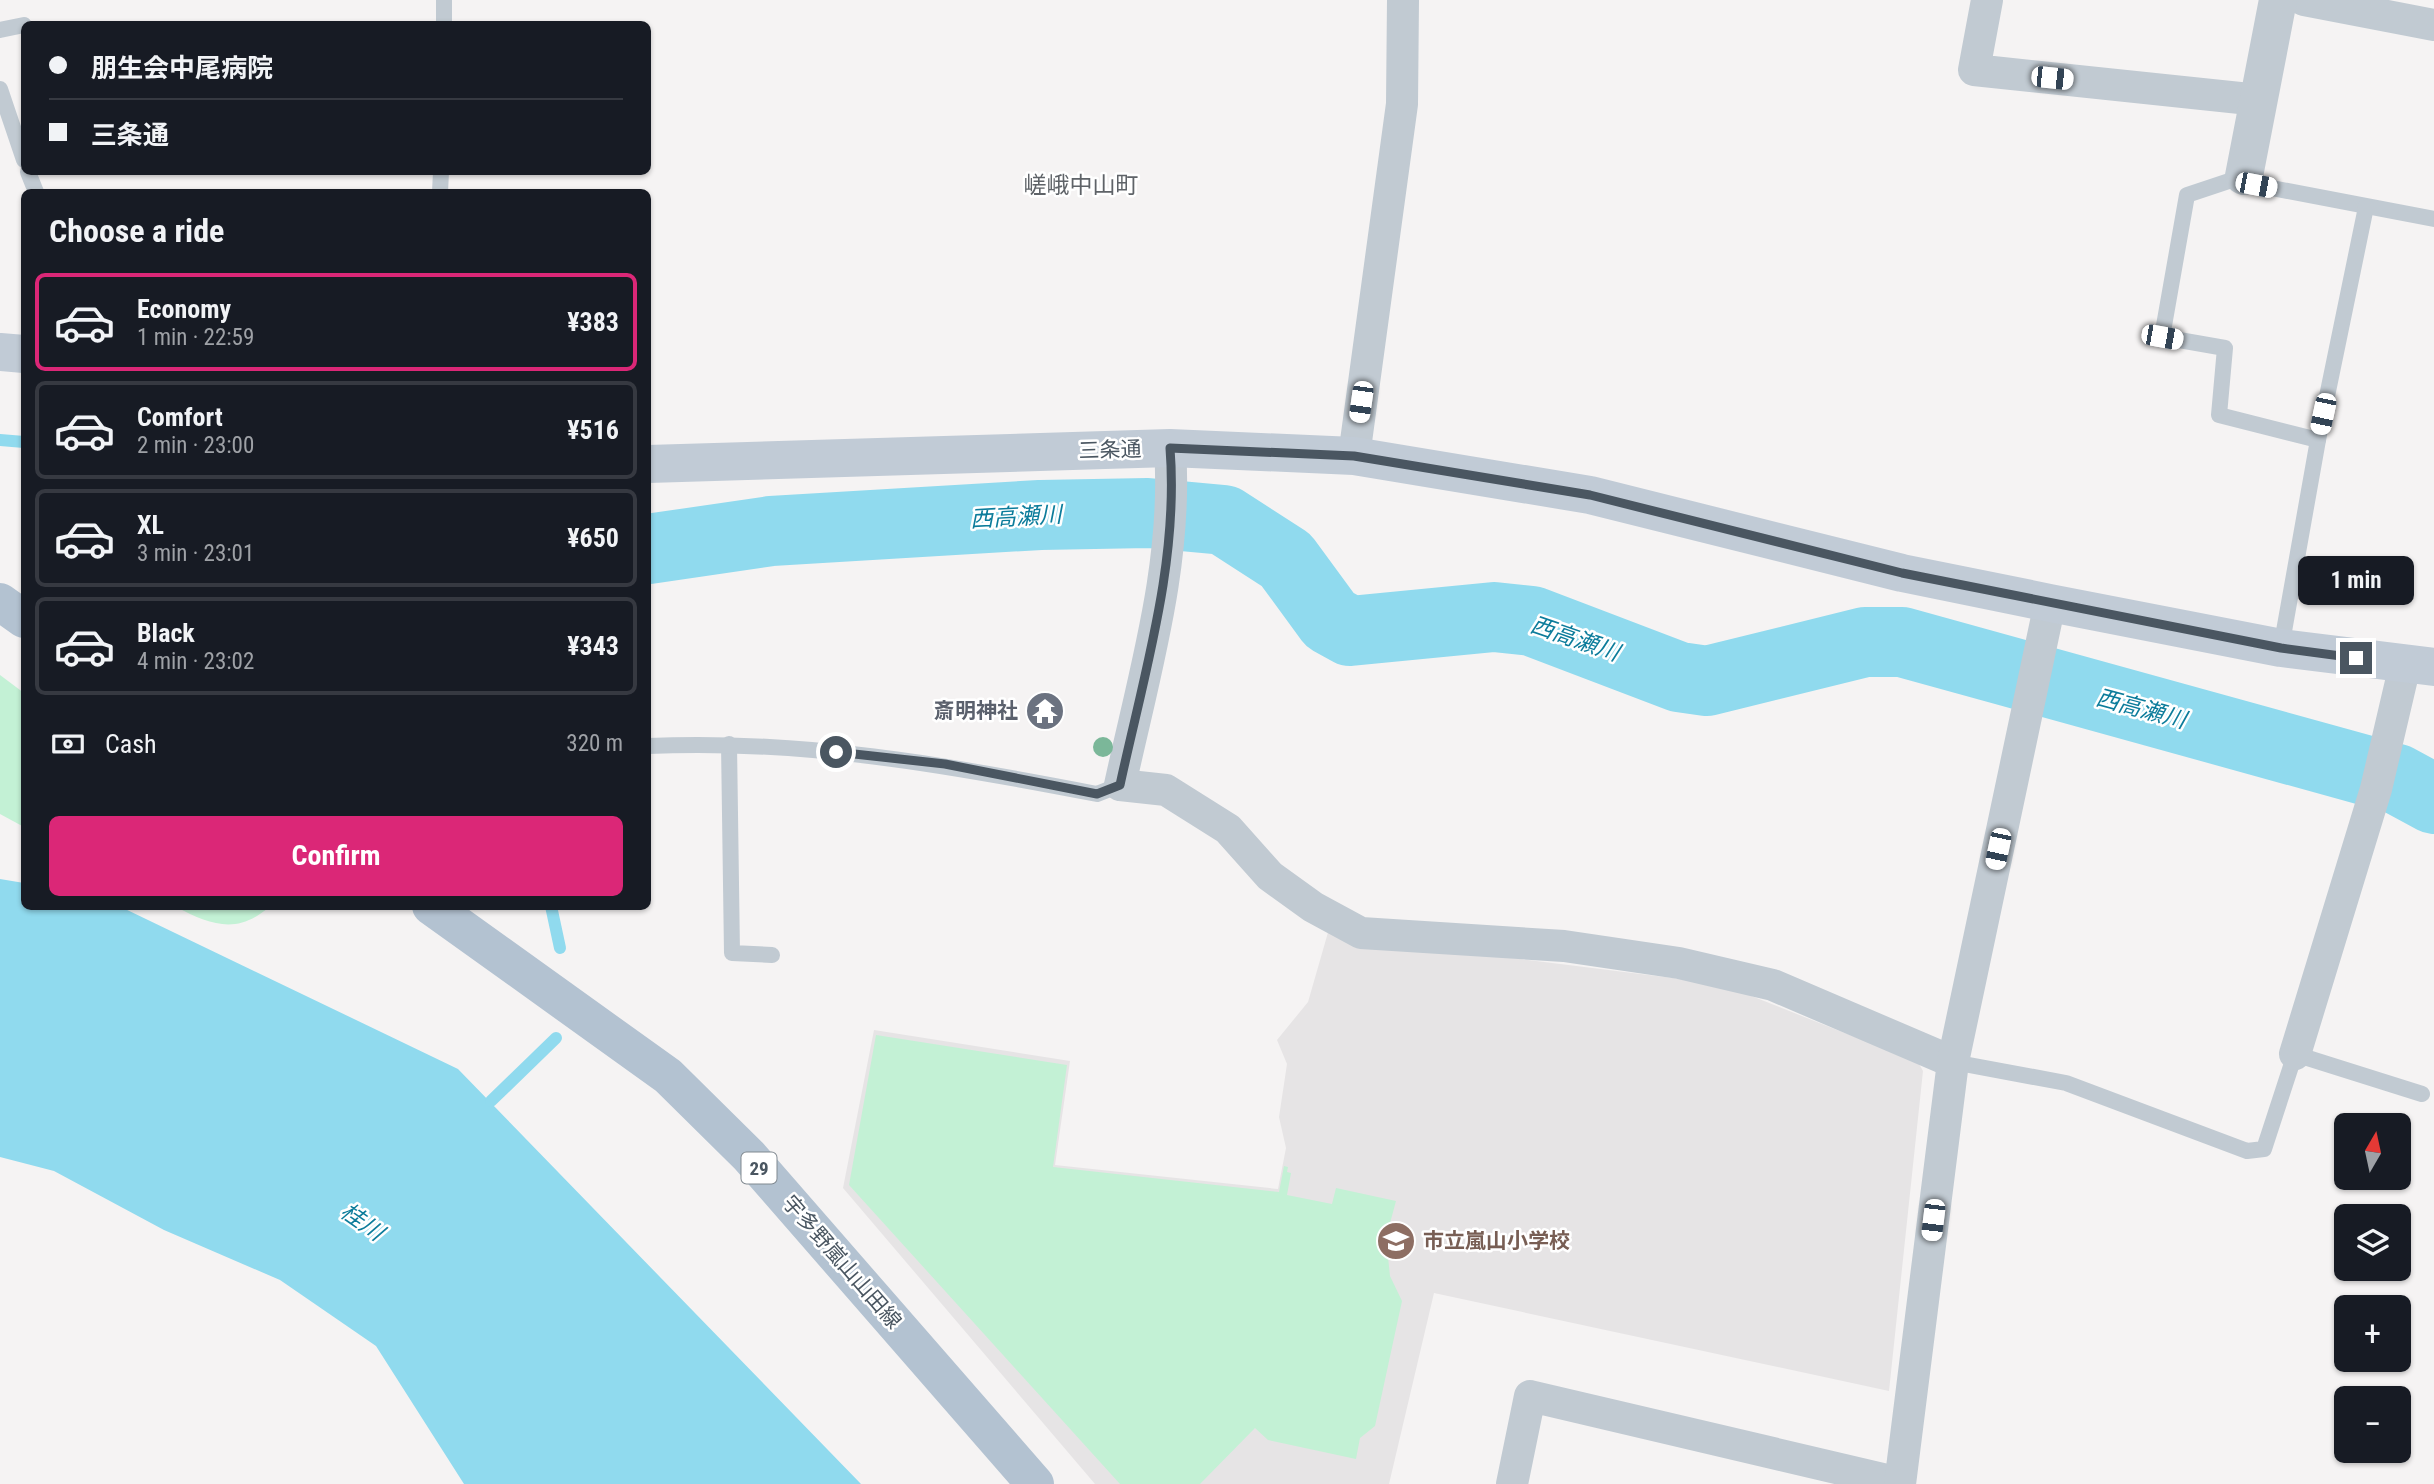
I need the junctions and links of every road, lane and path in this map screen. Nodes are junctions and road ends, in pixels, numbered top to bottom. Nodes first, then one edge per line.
1 (444, 0) edge
2 (1402, 0) edge
3 (1987, 0) edge
4 (2278, 0) edge
5 (2304, 0) edge
6 (444, 21) edge
7 (2434, 25) edge
8 (21, 26) edge
9 (0, 30) edge
10 (0, 89) edge
11 (2259, 100) junction
12 (21, 151) edge
13 (2244, 176) junction
14 (2366, 207) junction
15 (2434, 219) edge
16 (0, 352) edge
17 (21, 354) edge
18 (2318, 440) junction
19 (1170, 448) junction
20 (1354, 456) junction
21 (651, 464) edge
22 (0, 602) edge
23 (2050, 603) junction
24 (21, 617) edge
25 (2281, 648) junction
26 (2420, 666) edge
27 (998, 706) dead end
28 (1016, 709) dead end
29 (729, 744) junction
30 (651, 746) edge
31 (1120, 785) junction
32 (437, 910) edge
33 (772, 955) dead end
34 (2295, 1054) junction
35 (1953, 1062) junction
36 (2422, 1094) dead end
37 (1035, 1484) edge
38 (1512, 1484) edge
39 (1900, 1484) edge

1 - 6 lane
2 - 20 street
3 - 11 street
4 - 11 street
5 - 7 street
8 - 9 lane
10 - 12 lane
11 - 13 street
13 - 14 lane
13 - 18 lane
14 - 15 lane
14 - 18 lane
16 - 17 main road
18 - 25 lane
19 - 20 main road, 三条通
19 - 21 main road, 三条通
19 - 31 street
20 - 23 main road, 三条通
22 - 24 main road
23 - 25 main road, 三条通
23 - 35 street
25 - 26 main road, 三条通
26 - 34 street
27 - 28 path
29 - 30 lane
29 - 31 lane
29 - 33 lane
31 - 35 street
32 - 37 main road, 宇多野嵐山山田線 / 29
34 - 35 lane
34 - 36 lane
35 - 39 street
38 - 39 street

